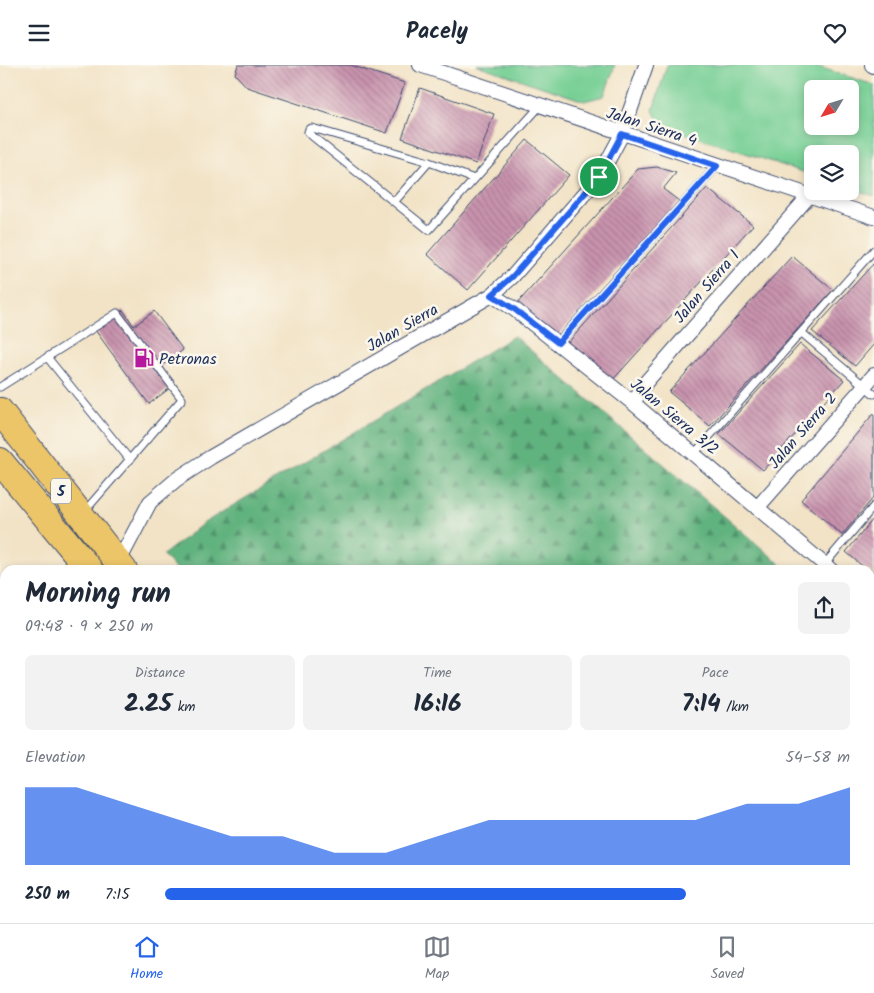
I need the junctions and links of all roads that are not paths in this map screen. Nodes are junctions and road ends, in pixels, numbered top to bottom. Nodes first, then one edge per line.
1 (420, 65) edge
2 (646, 65) edge
3 (540, 106) junction
4 (622, 134) junction
5 (429, 162) junction
6 (717, 166) junction
7 (474, 179) junction
8 (804, 194) edge
9 (806, 200) edge
10 (822, 200) edge
11 (396, 201) junction
12 (874, 217) edge
13 (874, 250) edge
14 (492, 295) junction
15 (802, 333) junction
16 (558, 343) junction
17 (48, 357) junction
18 (874, 375) edge
19 (0, 387) edge
20 (869, 390) edge
21 (633, 403) junction
22 (0, 411) edge
23 (694, 455) junction
24 (130, 459) junction
25 (0, 461) edge
26 (874, 506) edge
27 (757, 508) junction
28 (80, 516) junction
29 (86, 565) edge
30 (119, 565) edge
31 (122, 565) edge
32 (825, 565) edge
33 (829, 565) edge

1 - 3 street, Jalan Sierra 4
2 - 4 street, Jalan Sierra
3 - 4 street, Jalan Sierra 4
3 - 7 lane
4 - 6 street, Jalan Sierra 4
4 - 14 street, Jalan Sierra
5 - 7 lane
5 - 11 lane
5 - 11 lane
6 - 8 street, Jalan Sierra 4
6 - 16 lane
7 - 11 lane
9 - 21 street, Jalan Sierra 1
10 - 12 street, Jalan Sierra 4
13 - 15 lane
14 - 16 street, Jalan Sierra 3/2
14 - 31 street, Jalan Sierra
15 - 20 lane
15 - 23 lane
16 - 21 street, Jalan Sierra 3/2
17 - 19 lane
17 - 24 lane
17 - 24 lane
18 - 20 street, Jalan Sierra 2
20 - 27 street, Jalan Sierra 2
21 - 23 street, Jalan Sierra 3/2
22 - 28 highway, 5
23 - 27 street, Jalan Sierra 3/2
24 - 28 lane
25 - 29 highway, 5
26 - 33 lane
27 - 32 street, Jalan Sierra 3/2
28 - 30 highway, 5

